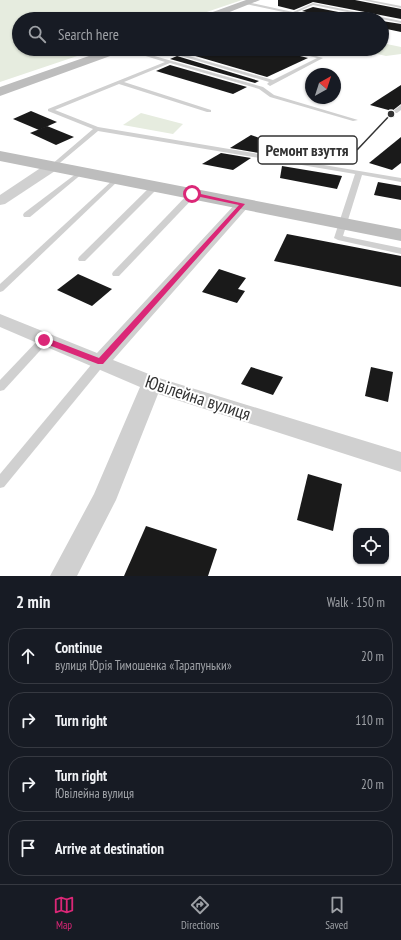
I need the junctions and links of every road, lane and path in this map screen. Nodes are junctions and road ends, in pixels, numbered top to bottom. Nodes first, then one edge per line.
1 (323, 0) edge
2 (364, 0) edge
3 (251, 2) edge
4 (313, 4) junction
5 (401, 7) edge
6 (223, 12) edge
7 (289, 12) edge
8 (295, 12) edge
9 (352, 12) edge
10 (389, 20) edge
11 (401, 22) edge
12 (100, 56) edge
13 (148, 56) edge
14 (166, 56) edge
15 (183, 56) edge
16 (313, 56) edge
17 (158, 59) junction
18 (169, 62) junction
19 (119, 82) junction
20 (274, 82) junction
21 (261, 88) junction
22 (0, 92) edge
23 (401, 107) edge
24 (209, 111) dead end
25 (394, 112) dead end
26 (355, 120) dead end
27 (97, 129) junction
28 (0, 156) edge
29 (54, 166) junction
30 (81, 172) junction
31 (358, 173) junction
32 (399, 178) edge
33 (117, 179) junction
34 (156, 186) junction
35 (192, 194) junction
36 (0, 201) edge
37 (243, 204) junction
38 (27, 215) dead end
39 (343, 224) junction
40 (401, 235) edge
41 (401, 251) edge
42 (82, 259) dead end
43 (116, 274) dead end
44 (0, 289) edge
45 (0, 320) edge
46 (44, 340) junction
47 (100, 362) junction
48 (152, 384) junction
49 (0, 387) edge
50 (401, 462) edge
51 (0, 483) edge
52 (63, 576) edge

1 - 4 lane
2 - 5 lane
3 - 6 street
3 - 7 lane
4 - 8 lane
4 - 9 lane
10 - 11 lane
12 - 22 street
13 - 17 lane
14 - 17 lane
15 - 20 lane
16 - 20 lane
17 - 18 lane
18 - 19 lane
18 - 21 lane
19 - 24 lane
19 - 27 lane
20 - 21 lane
21 - 26 lane
23 - 25 lane
27 - 29 lane
27 - 31 lane
28 - 29 street
29 - 30 street
29 - 36 street
30 - 33 street
30 - 38 lane
31 - 32 lane
31 - 39 lane
33 - 34 street
33 - 44 lane
34 - 35 street
34 - 42 lane
35 - 37 street
35 - 43 lane
37 - 39 street
37 - 47 street
39 - 40 street
39 - 41 lane
45 - 46 street, Ювілейна вулиця
46 - 47 street, Ювілейна вулиця
46 - 49 lane
47 - 48 street, Ювілейна вулиця
47 - 51 lane
48 - 50 street, Ювілейна вулиця
48 - 52 street

